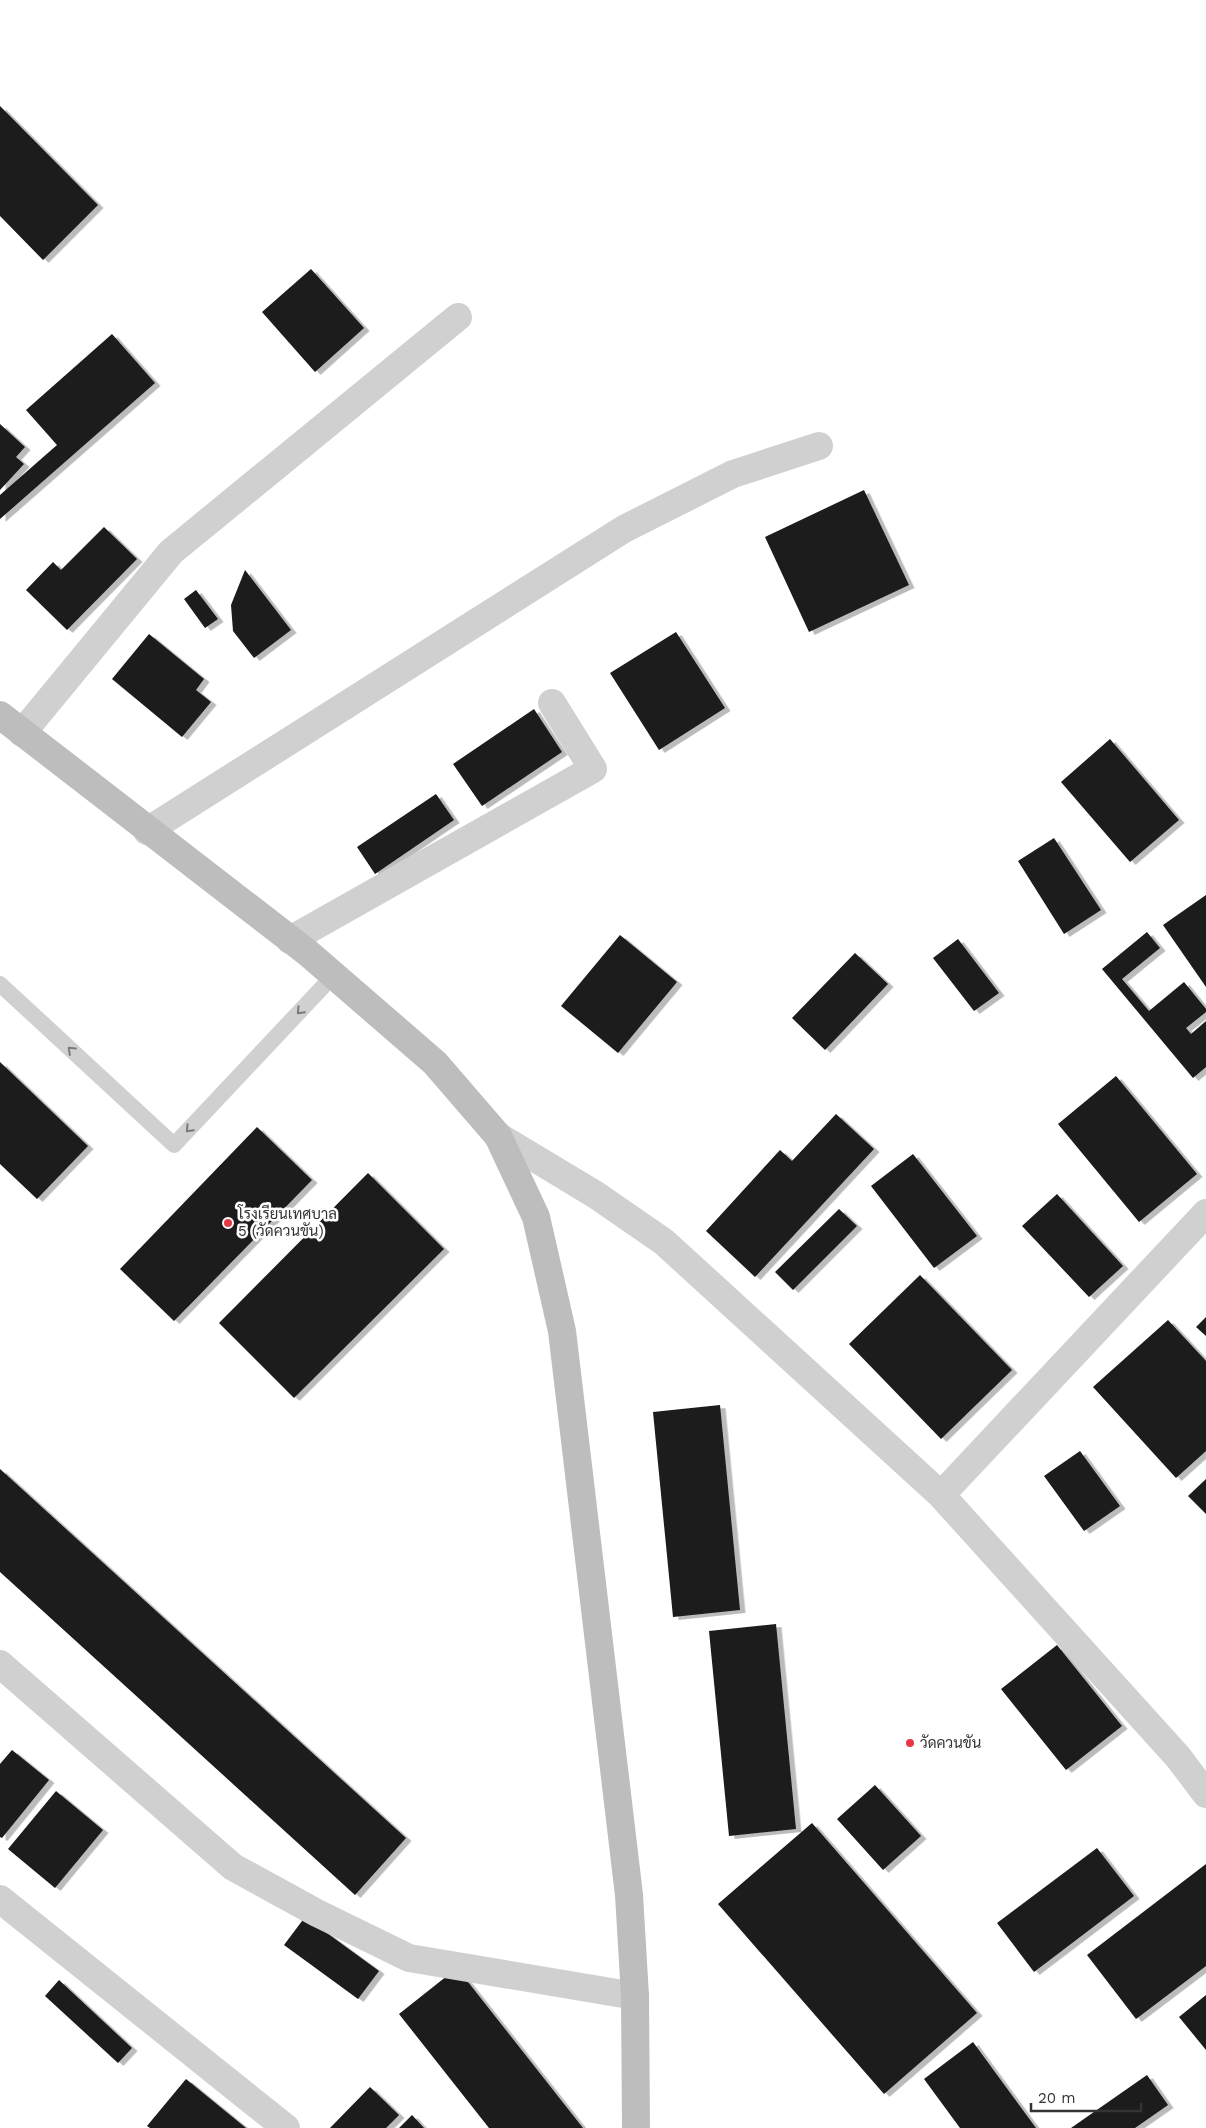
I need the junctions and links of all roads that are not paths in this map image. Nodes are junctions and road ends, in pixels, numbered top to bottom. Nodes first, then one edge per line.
1 (458, 317) dead end
2 (819, 446) dead end
3 (552, 704) dead end
4 (0, 715) edge
5 (22, 733) junction
6 (147, 831) junction
7 (290, 940) junction
8 (334, 976) junction
9 (0, 984) edge
10 (498, 1136) junction
11 (1206, 1213) edge
12 (941, 1495) junction
13 (0, 1664) edge
14 (1206, 1794) edge
15 (0, 1899) edge
16 (635, 1996) junction
17 (286, 2128) edge
18 (636, 2128) edge

1 - 5 street
2 - 6 street
3 - 7 street
4 - 5 main road
5 - 6 main road
6 - 7 main road
7 - 8 main road
8 -> 9 lane
8 - 10 main road
10 - 12 street
10 - 16 main road
11 - 12 street
12 - 14 street
13 - 16 street
15 - 17 street
16 - 18 main road

